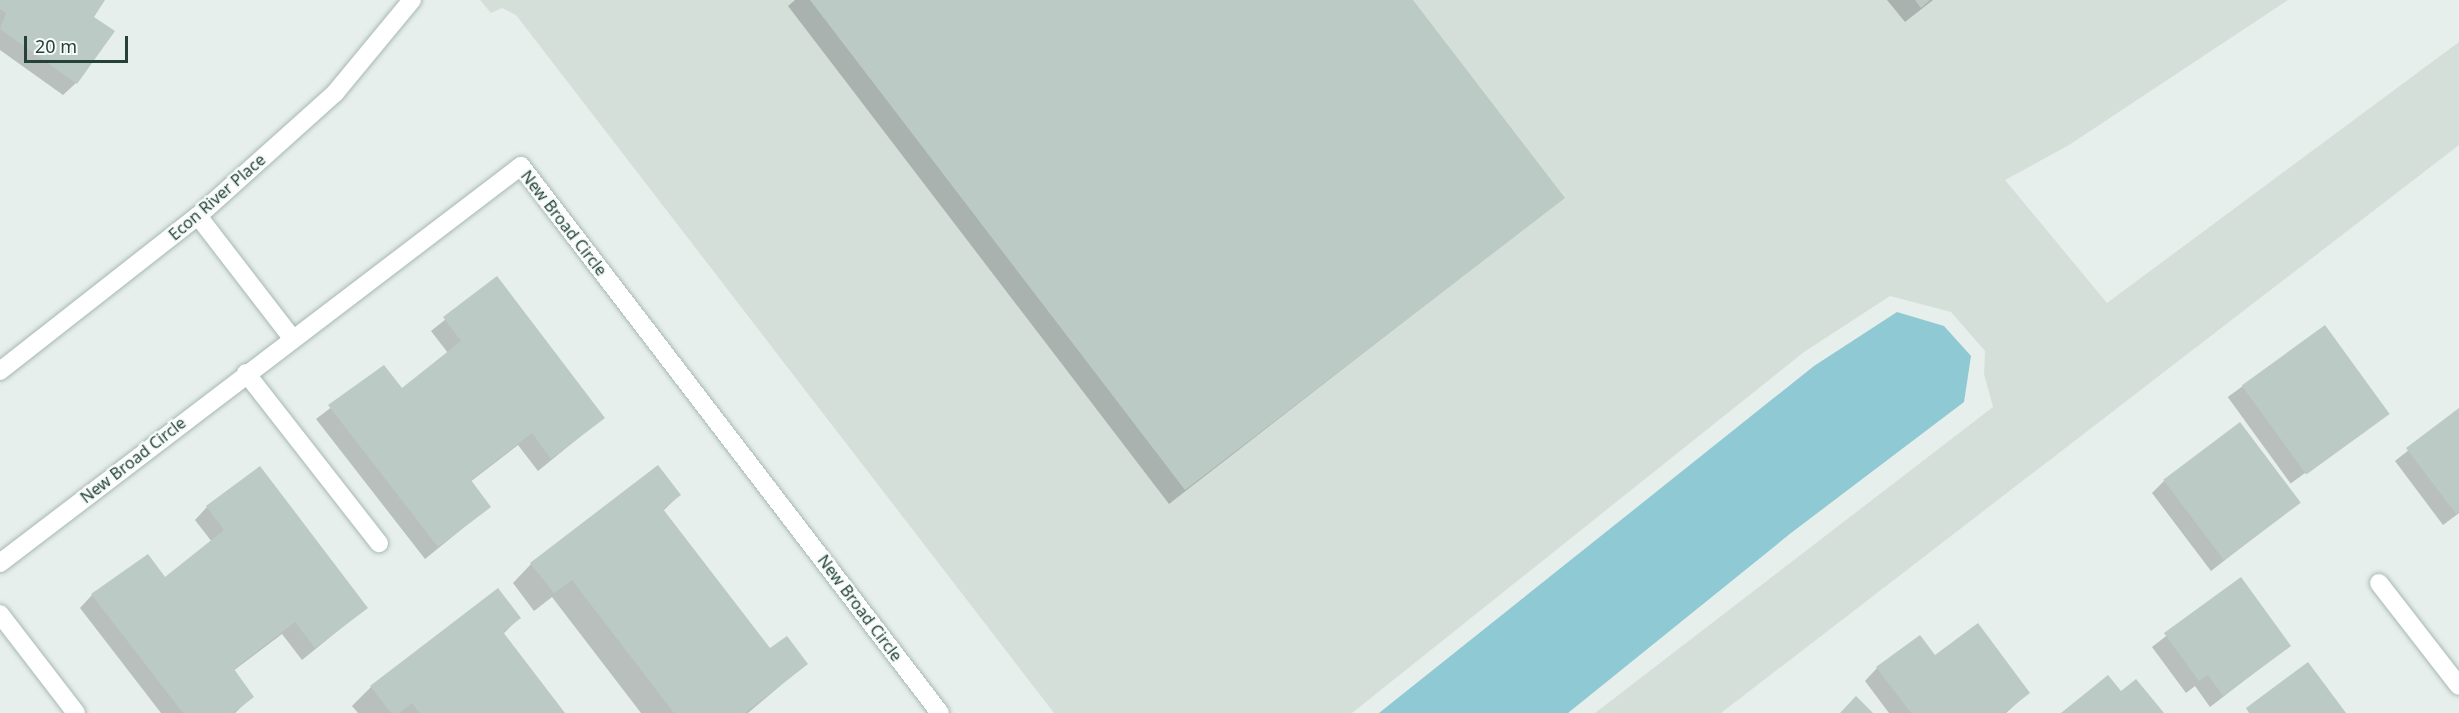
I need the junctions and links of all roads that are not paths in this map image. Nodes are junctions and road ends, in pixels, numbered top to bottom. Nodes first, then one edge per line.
1 (412, 0) edge
2 (198, 216) junction
3 (292, 338) junction
4 (0, 371) edge
5 (246, 373) junction
6 (379, 543) dead end
7 (0, 563) edge
8 (2379, 583) dead end
9 (0, 614) edge
10 (2459, 686) edge
11 (76, 713) edge
12 (940, 713) edge

1 - 2 street, Econ River Place
2 - 3 street
2 - 4 street, Econ River Place
3 - 5 street, New Broad Circle
3 - 12 street, New Broad Circle
5 - 6 street
5 - 7 street, New Broad Circle
8 - 10 street
9 - 11 street

